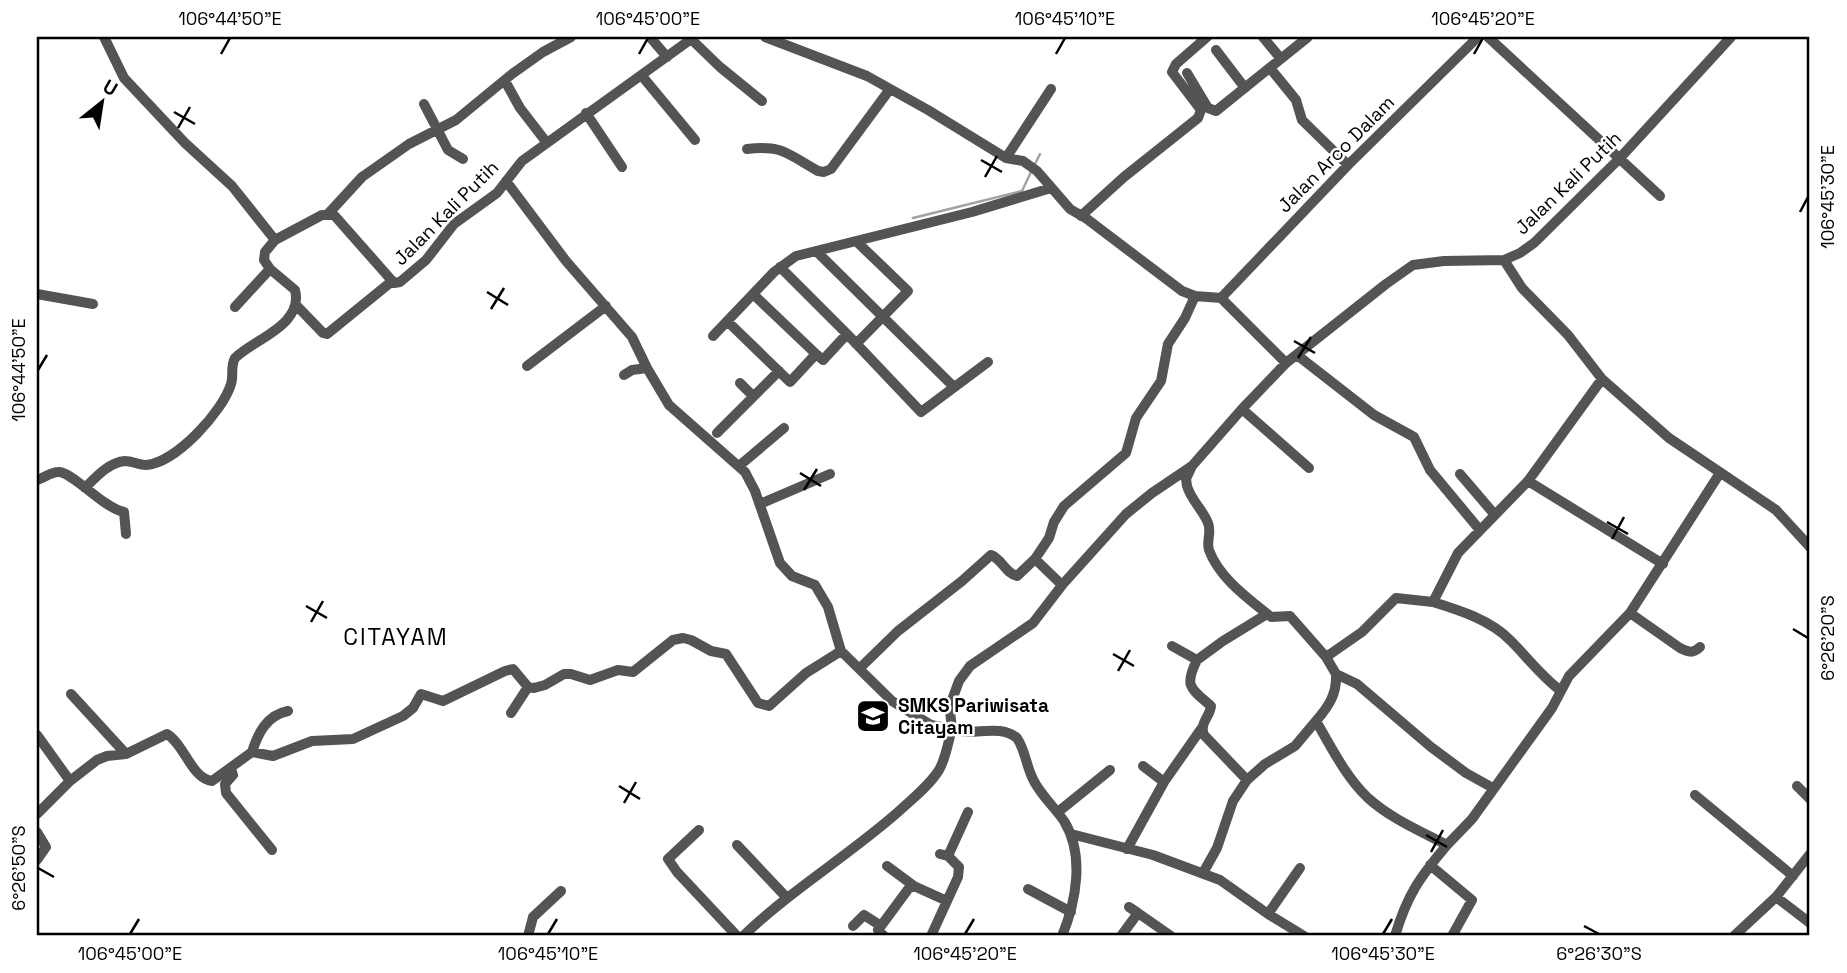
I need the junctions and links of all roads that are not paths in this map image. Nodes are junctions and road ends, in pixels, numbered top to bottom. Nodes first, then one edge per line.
1 (104, 37) edge
2 (571, 37) edge
3 (650, 37) edge
4 (765, 37) edge
5 (1206, 37) edge
6 (1263, 37) edge
7 (1308, 37) edge
8 (1478, 37) edge
9 (1488, 37) edge
10 (1731, 37) edge
11 (692, 38) edge
12 (1216, 50) dead end
13 (667, 57) junction
14 (1281, 59) junction
15 (1270, 68) junction
16 (1187, 73) dead end
17 (642, 76) junction
18 (505, 81) junction
19 (1245, 88) junction
20 (890, 89) junction
21 (1051, 89) dead end
22 (762, 101) dead end
23 (424, 104) dead end
24 (586, 113) junction
25 (438, 128) junction
26 (695, 140) dead end
27 (547, 143) junction
28 (747, 149) dead end
29 (1006, 158) junction
30 (463, 159) dead end
31 (1619, 159) junction
32 (1348, 165) junction
33 (622, 167) dead end
34 (506, 181) junction
35 (1051, 188) junction
36 (1660, 196) dead end
37 (328, 214) junction
38 (1081, 216) junction
39 (275, 240) junction
40 (856, 241) junction
41 (816, 251) junction
42 (1504, 260) junction
43 (780, 267) junction
44 (270, 269) junction
45 (391, 282) junction
46 (753, 294) junction
47 (37, 295) edge
48 (1195, 296) junction
49 (1221, 298) junction
50 (93, 304) dead end
51 (296, 305) junction
52 (606, 306) junction
53 (235, 307) dead end
54 (884, 318) junction
55 (727, 321) junction
56 (847, 334) junction
57 (713, 336) dead end
58 (856, 344) junction
59 (816, 354) junction
60 (1292, 359) junction
61 (988, 362) dead end
62 (527, 366) dead end
63 (647, 368) junction
64 (779, 371) junction
65 (625, 375) dead end
66 (1602, 379) junction
67 (740, 383) dead end
68 (954, 387) junction
69 (753, 396) junction
70 (1242, 409) junction
71 (784, 428) dead end
72 (716, 433) dead end
73 (738, 466) junction
74 (1192, 466) junction
75 (1309, 468) dead end
76 (1720, 472) junction
77 (830, 474) dead end
78 (1461, 474) dead end
79 (37, 480) edge
80 (1528, 481) junction
81 (85, 488) junction
82 (760, 504) junction
83 (1495, 515) junction
84 (1479, 529) junction
85 (126, 534) dead end
86 (1810, 547) edge
87 (1035, 559) junction
88 (1663, 564) junction
89 (1062, 585) junction
90 (1433, 602) junction
91 (1630, 613) junction
92 (1267, 614) junction
93 (1172, 646) dead end
94 (1700, 647) dead end
95 (841, 651) junction
96 (1326, 657) junction
97 (1197, 660) junction
98 (860, 668) junction
99 (1336, 674) junction
100 (528, 687) junction
101 (1561, 691) junction
102 (71, 694) dead end
103 (288, 711) dead end
104 (511, 713) dead end
105 (1316, 721) junction
106 (952, 729) junction
107 (1201, 729) junction
108 (37, 735) edge
109 (252, 752) junction
110 (126, 754) junction
111 (1143, 766) dead end
112 (231, 769) junction
113 (1110, 770) dead end
114 (1247, 780) junction
115 (70, 781) junction
116 (1164, 782) junction
117 (1797, 786) dead end
118 (1493, 788) junction
119 (1695, 795) dead end
120 (1810, 799) edge
121 (39, 806) edge
122 (968, 812) dead end
123 (1058, 812) junction
124 (699, 830) dead end
125 (37, 832) edge
126 (1071, 834) junction
127 (737, 845) dead end
128 (1447, 845) junction
129 (1127, 849) junction
130 (272, 850) dead end
131 (1810, 854) edge
132 (37, 860) edge
133 (1430, 864) junction
134 (887, 866) dead end
135 (1300, 868) dead end
136 (1203, 873) junction
137 (1793, 876) junction
138 (914, 886) junction
139 (1028, 889) dead end
140 (561, 891) dead end
141 (786, 897) junction
142 (1776, 897) junction
143 (947, 901) junction
144 (1071, 912) junction
145 (1268, 914) junction
146 (1810, 923) edge
147 (853, 926) dead end
148 (879, 932) edge
149 (1164, 934) edge
150 (528, 936) edge
151 (737, 936) edge
152 (743, 936) edge
153 (931, 936) edge
154 (1062, 936) edge
155 (1121, 936) edge
156 (1304, 936) edge
157 (1395, 936) edge
158 (1452, 936) edge
159 (1734, 936) edge

1 - 39 street
2 - 18 street
3 - 13 street
4 - 20 street
5 - 38 street
6 - 14 street
7 - 14 street
8 - 32 street, Jalan Arco Dalam
9 - 31 street
10 - 31 street, Jalan Kali Putih
11 - 13 street, Jalan Kali Putih
11 - 22 street
12 - 19 street
13 - 17 street, Jalan Kali Putih
14 - 15 street
15 - 19 street
15 - 32 street
16 - 19 street
17 - 24 street, Jalan Kali Putih
17 - 26 street
18 - 25 street
18 - 27 street
20 - 28 street
20 - 29 street
21 - 29 street
23 - 25 street
24 - 27 street, Jalan Kali Putih
24 - 33 street
25 - 30 street
25 - 37 street
27 - 34 street, Jalan Kali Putih
29 - 35 street
31 - 36 street
31 - 42 street, Jalan Kali Putih
32 - 49 street, Jalan Arco Dalam
34 - 45 street, Jalan Kali Putih
34 - 52 street
35 - 38 street
35 - 40 street
37 - 39 street
37 - 45 street, Jalan Kali Putih
38 - 48 street
39 - 44 street
40 - 41 street
40 - 54 street
41 - 43 street
41 - 54 street
42 - 60 street, Jalan Kali Putih
42 - 66 street
43 - 46 street
43 - 56 street
44 - 51 street
44 - 53 street
45 - 51 street
46 - 55 street
46 - 59 street
47 - 50 street
48 - 49 street
48 - 87 street
49 - 60 street
51 - 81 street
52 - 62 street
52 - 63 street
54 - 58 street
54 - 68 street
55 - 57 street
55 - 64 street
56 - 58 street
56 - 59 street
58 - 68 street
59 - 64 street
60 - 70 street, Jalan Kali Putih
60 - 84 street
61 - 68 street
63 - 65 street
63 - 73 street
64 - 69 street
66 - 76 street
66 - 80 street
67 - 69 street
69 - 72 street
70 - 74 street, Jalan Kali Putih
70 - 75 street
71 - 73 street
73 - 82 street
74 - 89 street, Jalan Kali Putih
74 - 92 street
76 - 86 street
76 - 88 street
77 - 82 street
78 - 83 street
79 - 81 street
80 - 83 street
80 - 88 street
81 - 85 street
82 - 95 street
83 - 84 street
84 - 90 street
87 - 89 street
87 - 98 street
88 - 91 street
89 - 106 street, Jalan Kali Putih
90 - 96 street
90 - 101 street
91 - 94 street
91 - 101 street
92 - 96 street
92 - 97 street
93 - 97 street
95 - 98 street
95 - 100 street
96 - 99 street
97 - 107 street
98 - 106 street
99 - 105 street
99 - 118 street
100 - 104 street
100 - 109 street
101 - 118 street
102 - 110 street
103 - 109 street
105 - 114 street
105 - 128 street
106 - 123 street
106 - 141 street, Jalan Kali Putih
107 - 114 street
107 - 116 street
108 - 115 street
109 - 112 street
110 - 112 street
110 - 115 street
111 - 116 street
112 - 130 street
113 - 123 street
114 - 136 street
115 - 121 street
116 - 129 street
117 - 120 street
118 - 128 street
119 - 137 street
122 - 143 street
123 - 126 street
124 - 151 street
125 - 132 street
126 - 129 street
126 - 144 street
127 - 141 street
128 - 133 street
129 - 136 street
131 - 137 street
133 - 157 street
133 - 158 street
134 - 138 street
135 - 145 street
136 - 145 street
137 - 142 street
138 - 143 street
138 - 148 street
139 - 144 street
140 - 150 street
141 - 152 street, Jalan Kali Putih
142 - 146 street
142 - 159 street
143 - 153 street
144 - 154 street
145 - 156 street
147 - 148 street
149 - 155 street

